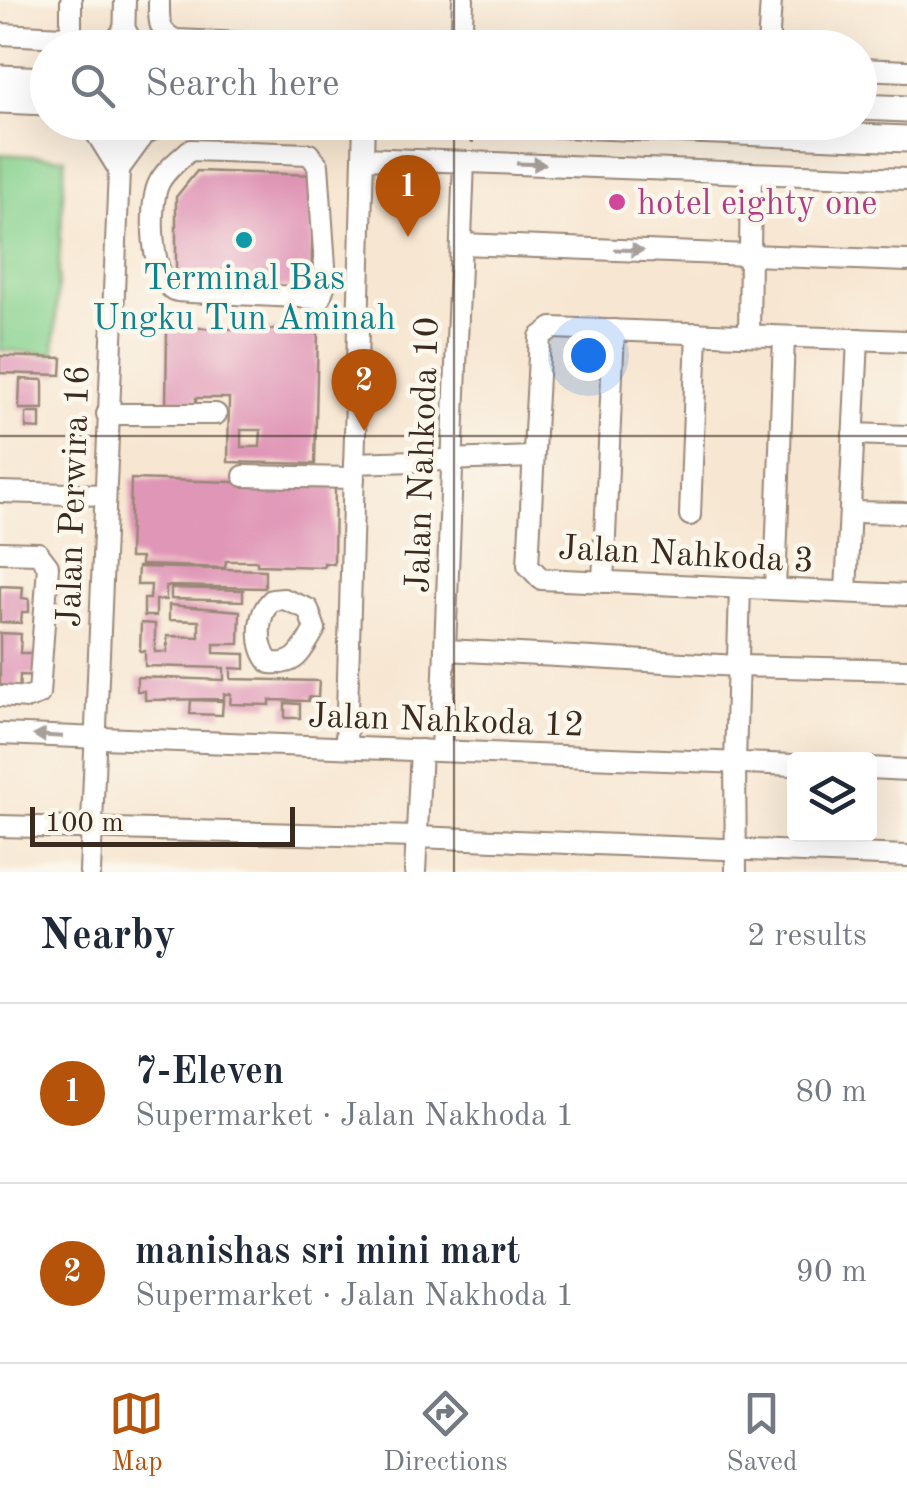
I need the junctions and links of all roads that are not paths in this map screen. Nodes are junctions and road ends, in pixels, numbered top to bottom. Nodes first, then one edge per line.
1 (71, 0) edge
2 (125, 0) edge
3 (160, 0) edge
4 (463, 0) edge
5 (771, 0) edge
6 (71, 30) edge
7 (124, 30) edge
8 (162, 30) edge
9 (462, 30) edge
10 (769, 30) edge
11 (0, 34) edge
12 (30, 35) edge
13 (877, 70) edge
14 (907, 71) edge
15 (0, 78) edge
16 (30, 90) edge
17 (30, 97) edge
18 (0, 100) edge
19 (877, 107) edge
20 (907, 108) edge
21 (877, 139) edge
22 (103, 140) edge
23 (120, 140) edge
24 (137, 140) edge
25 (364, 140) edge
26 (907, 140) edge
27 (364, 158) junction
28 (468, 158) junction
29 (119, 166) junction
30 (752, 173) junction
31 (907, 179) edge
32 (116, 223) junction
33 (152, 226) junction
34 (461, 244) junction
35 (750, 255) junction
36 (907, 261) edge
37 (324, 265) junction
38 (360, 267) junction
39 (614, 330) junction
40 (697, 334) junction
41 (749, 335) junction
42 (784, 337) junction
43 (858, 339) junction
44 (907, 341) edge
45 (108, 414) junction
46 (216, 414) dead end
47 (853, 434) junction
48 (907, 436) edge
49 (533, 457) junction
50 (454, 460) junction
51 (354, 470) junction
52 (244, 476) dead end
53 (0, 492) edge
54 (104, 495) junction
55 (850, 512) junction
56 (907, 513) edge
57 (690, 515) dead end
58 (0, 552) edge
59 (603, 582) junction
60 (740, 588) junction
61 (775, 589) junction
62 (846, 592) junction
63 (907, 595) edge
64 (315, 630) dead end
65 (349, 630) junction
66 (447, 650) junction
67 (738, 666) junction
68 (907, 670) edge
69 (0, 696) edge
70 (0, 734) edge
71 (96, 738) junction
72 (346, 747) junction
73 (431, 750) junction
74 (735, 763) junction
75 (787, 765) edge
76 (877, 768) edge
77 (907, 770) edge
78 (0, 826) edge
79 (92, 830) junction
80 (416, 837) junction
81 (736, 849) junction
82 (907, 856) edge
83 (90, 872) edge
84 (415, 872) edge
85 (736, 872) edge

1 - 6 street
2 - 7 street
3 - 8 street
4 - 9 street
5 - 10 street
11 - 12 street
13 - 14 street
15 - 16 main road
17 - 18 main road
19 - 20 main road
21 - 26 main road
22 - 29 main road
23 - 29 street, Jalan Perwira 16
24 - 29 main road
25 - 27 street
27 - 28 street
27 - 38 street
28 -> 30 street
28 - 34 street, Jalan Nahkoda 10
29 - 32 street, Jalan Perwira 16
30 - 31 street
30 - 35 street
32 - 33 street
32 - 45 street, Jalan Perwira 16
33 - 37 street
33 - 37 street
34 -> 35 street
34 - 50 street, Jalan Nahkoda 10
35 - 36 street
35 - 41 street
37 - 38 street
38 - 51 street
39 - 40 street, Jalan Nahkoda 3
39 - 49 street, Jalan Nahkoda 3
39 - 59 street
40 - 41 street, Jalan Nahkoda 3
40 - 57 street
41 - 42 street, Jalan Nahkoda 3
42 - 43 street, Jalan Nahkoda 3
42 - 61 street
43 - 44 street, Jalan Nahkoda 3
43 - 47 street
45 - 46 street
45 - 54 street, Jalan Perwira 16
47 - 48 street
47 - 55 street
49 - 50 street
49 - 59 street, Jalan Nahkoda 3
50 - 51 street
50 - 66 street, Jalan Nahkoda 10
51 - 52 street
51 - 65 street
53 - 54 street
54 - 71 street, Jalan Perwira 16
55 - 56 street
55 - 62 street
58 - 69 street
59 - 60 street, Jalan Nahkoda 3
60 - 61 street, Jalan Nahkoda 3
60 - 67 street
61 - 62 street, Jalan Nahkoda 3
62 - 63 street, Jalan Nahkoda 3
64 - 65 street
65 - 72 street
66 - 67 street
66 - 73 street, Jalan Nahkoda 10
67 - 68 street
67 - 74 street
71 -> 70 street, Jalan Nahkoda 12
71 - 72 street, Jalan Nahkoda 12
71 - 79 street, Jalan Perwira 16
72 - 73 street, Jalan Nahkoda 12
73 - 74 street, Jalan Nahkoda 12
73 - 80 street, Jalan Nahkoda 10
74 - 75 street, Jalan Nahkoda 12
74 - 81 street
76 - 77 street
78 - 79 street
79 - 80 street
79 - 83 street, Jalan Perwira 16
80 - 81 street
80 - 84 street, Jalan Nahkoda 10
81 - 82 street
81 - 85 street

